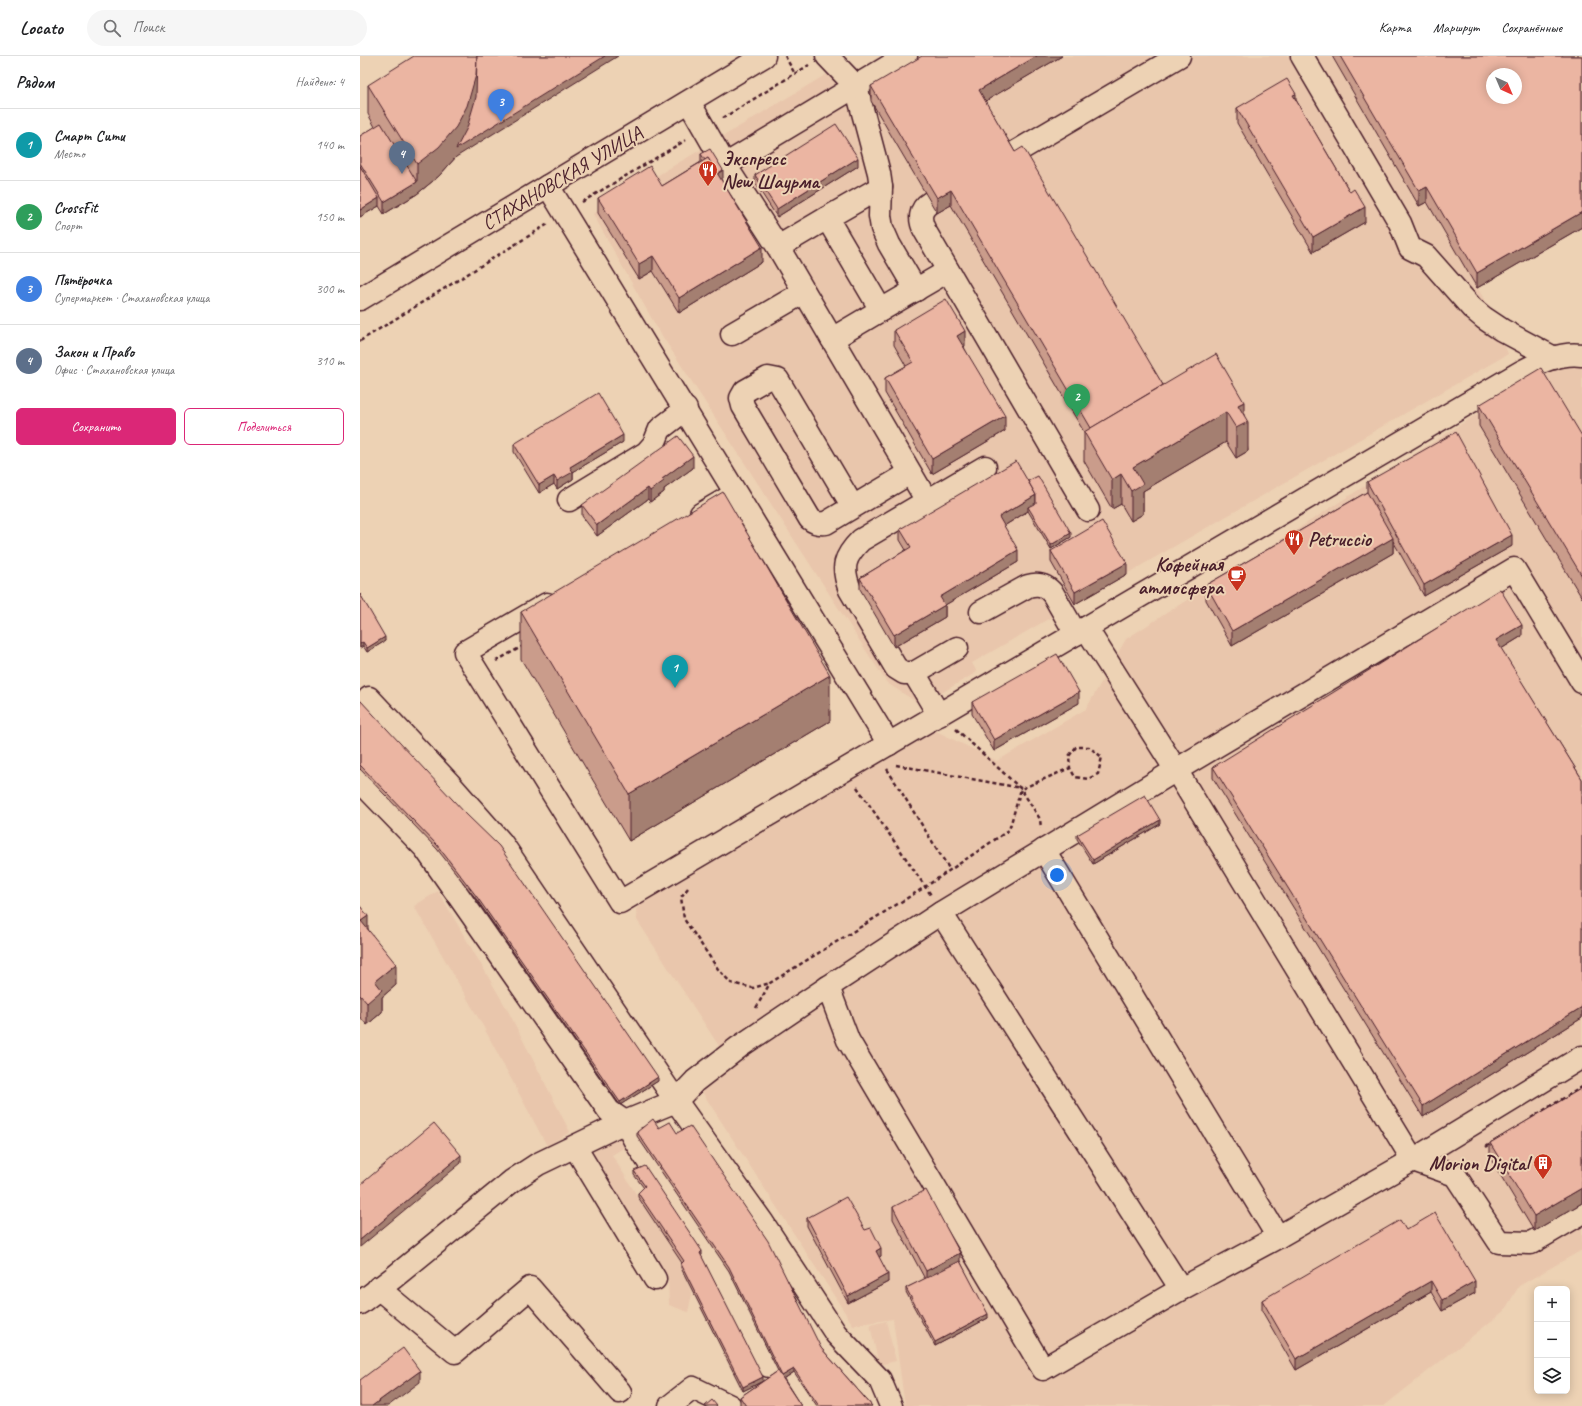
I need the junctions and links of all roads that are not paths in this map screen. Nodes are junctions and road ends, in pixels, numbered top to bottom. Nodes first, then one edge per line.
1 (764, 56) edge
2 (827, 56) edge
3 (906, 56) edge
4 (1178, 56) edge
5 (1302, 56) edge
6 (854, 86) junction
7 (689, 102) junction
8 (1009, 156) edge
9 (725, 165) junction
10 (548, 186) junction
11 (881, 187) junction
12 (930, 202) edge
13 (827, 218) junction
14 (778, 247) junction
15 (948, 271) junction
16 (916, 290) junction
17 (804, 292) junction
18 (360, 299) edge
19 (881, 310) junction
20 (732, 334) dead end
21 (832, 339) junction
22 (1582, 355) edge
23 (1554, 358) junction
24 (686, 409) junction
25 (985, 467) dead end
26 (910, 473) junction
27 (735, 494) junction
28 (569, 500) dead end
29 (927, 501) junction
30 (853, 507) junction
31 (1088, 510) dead end
32 (687, 522) edge
33 (566, 593) edge
34 (981, 612) dead end
35 (1081, 631) junction
36 (957, 648) dead end
37 (914, 673) junction
38 (1582, 682) edge
39 (369, 698) dead end
40 (941, 719) junction
41 (888, 757) junction
42 (1176, 770) junction
43 (360, 781) edge
44 (1044, 850) junction
45 (942, 913) junction
46 (828, 987) junction
47 (1582, 1057) edge
48 (676, 1101) junction
49 (625, 1122) junction
50 (575, 1147) junction
51 (1412, 1160) junction
52 (1582, 1213) edge
53 (1278, 1237) junction
54 (655, 1279) dead end
55 (378, 1288) junction
56 (1181, 1289) junction
57 (360, 1303) edge
58 (769, 1366) dead end
59 (620, 1392) dead end
60 (670, 1406) edge
61 (730, 1406) edge
62 (891, 1406) edge

1 - 7 street, СТАХАНОВСКАЯ УЛИЦА
2 - 6 street
3 - 6 street
4 - 8 street
5 - 23 street
6 - 9 street
6 - 11 street
7 - 9 street
7 - 10 street, СТАХАНОВСКАЯ УЛИЦА
9 - 14 street
10 - 18 street, СТАХАНОВСКАЯ УЛИЦА
10 - 24 street
11 - 13 street
11 - 16 street
12 - 15 street
13 - 14 street
13 - 19 street
14 - 17 street
15 - 16 street
15 - 31 street
16 - 19 street
17 - 20 street
17 - 21 street
19 - 21 street
21 - 26 street
22 - 23 street
23 - 35 street
24 - 27 street
24 - 28 street
25 - 29 street
26 - 29 street
26 - 30 street
27 - 32 street
27 - 41 street
29 - 37 street
30 - 30 street
33 - 41 street
34 - 35 street
35 - 40 street
35 - 42 street
36 - 37 street
37 - 40 street
38 - 42 street
39 - 48 street
40 - 41 street
42 - 44 street
42 - 51 street
43 - 49 street
44 - 45 street
44 - 53 street
45 - 46 street
45 - 56 street
46 - 48 street
46 - 56 street
47 - 51 street
48 - 49 street
48 - 62 street
49 - 50 street
49 - 58 street
50 - 54 street
50 - 55 street
51 - 52 street
51 - 53 street
53 - 56 street
55 - 57 street
55 - 59 street
60 - 61 street

